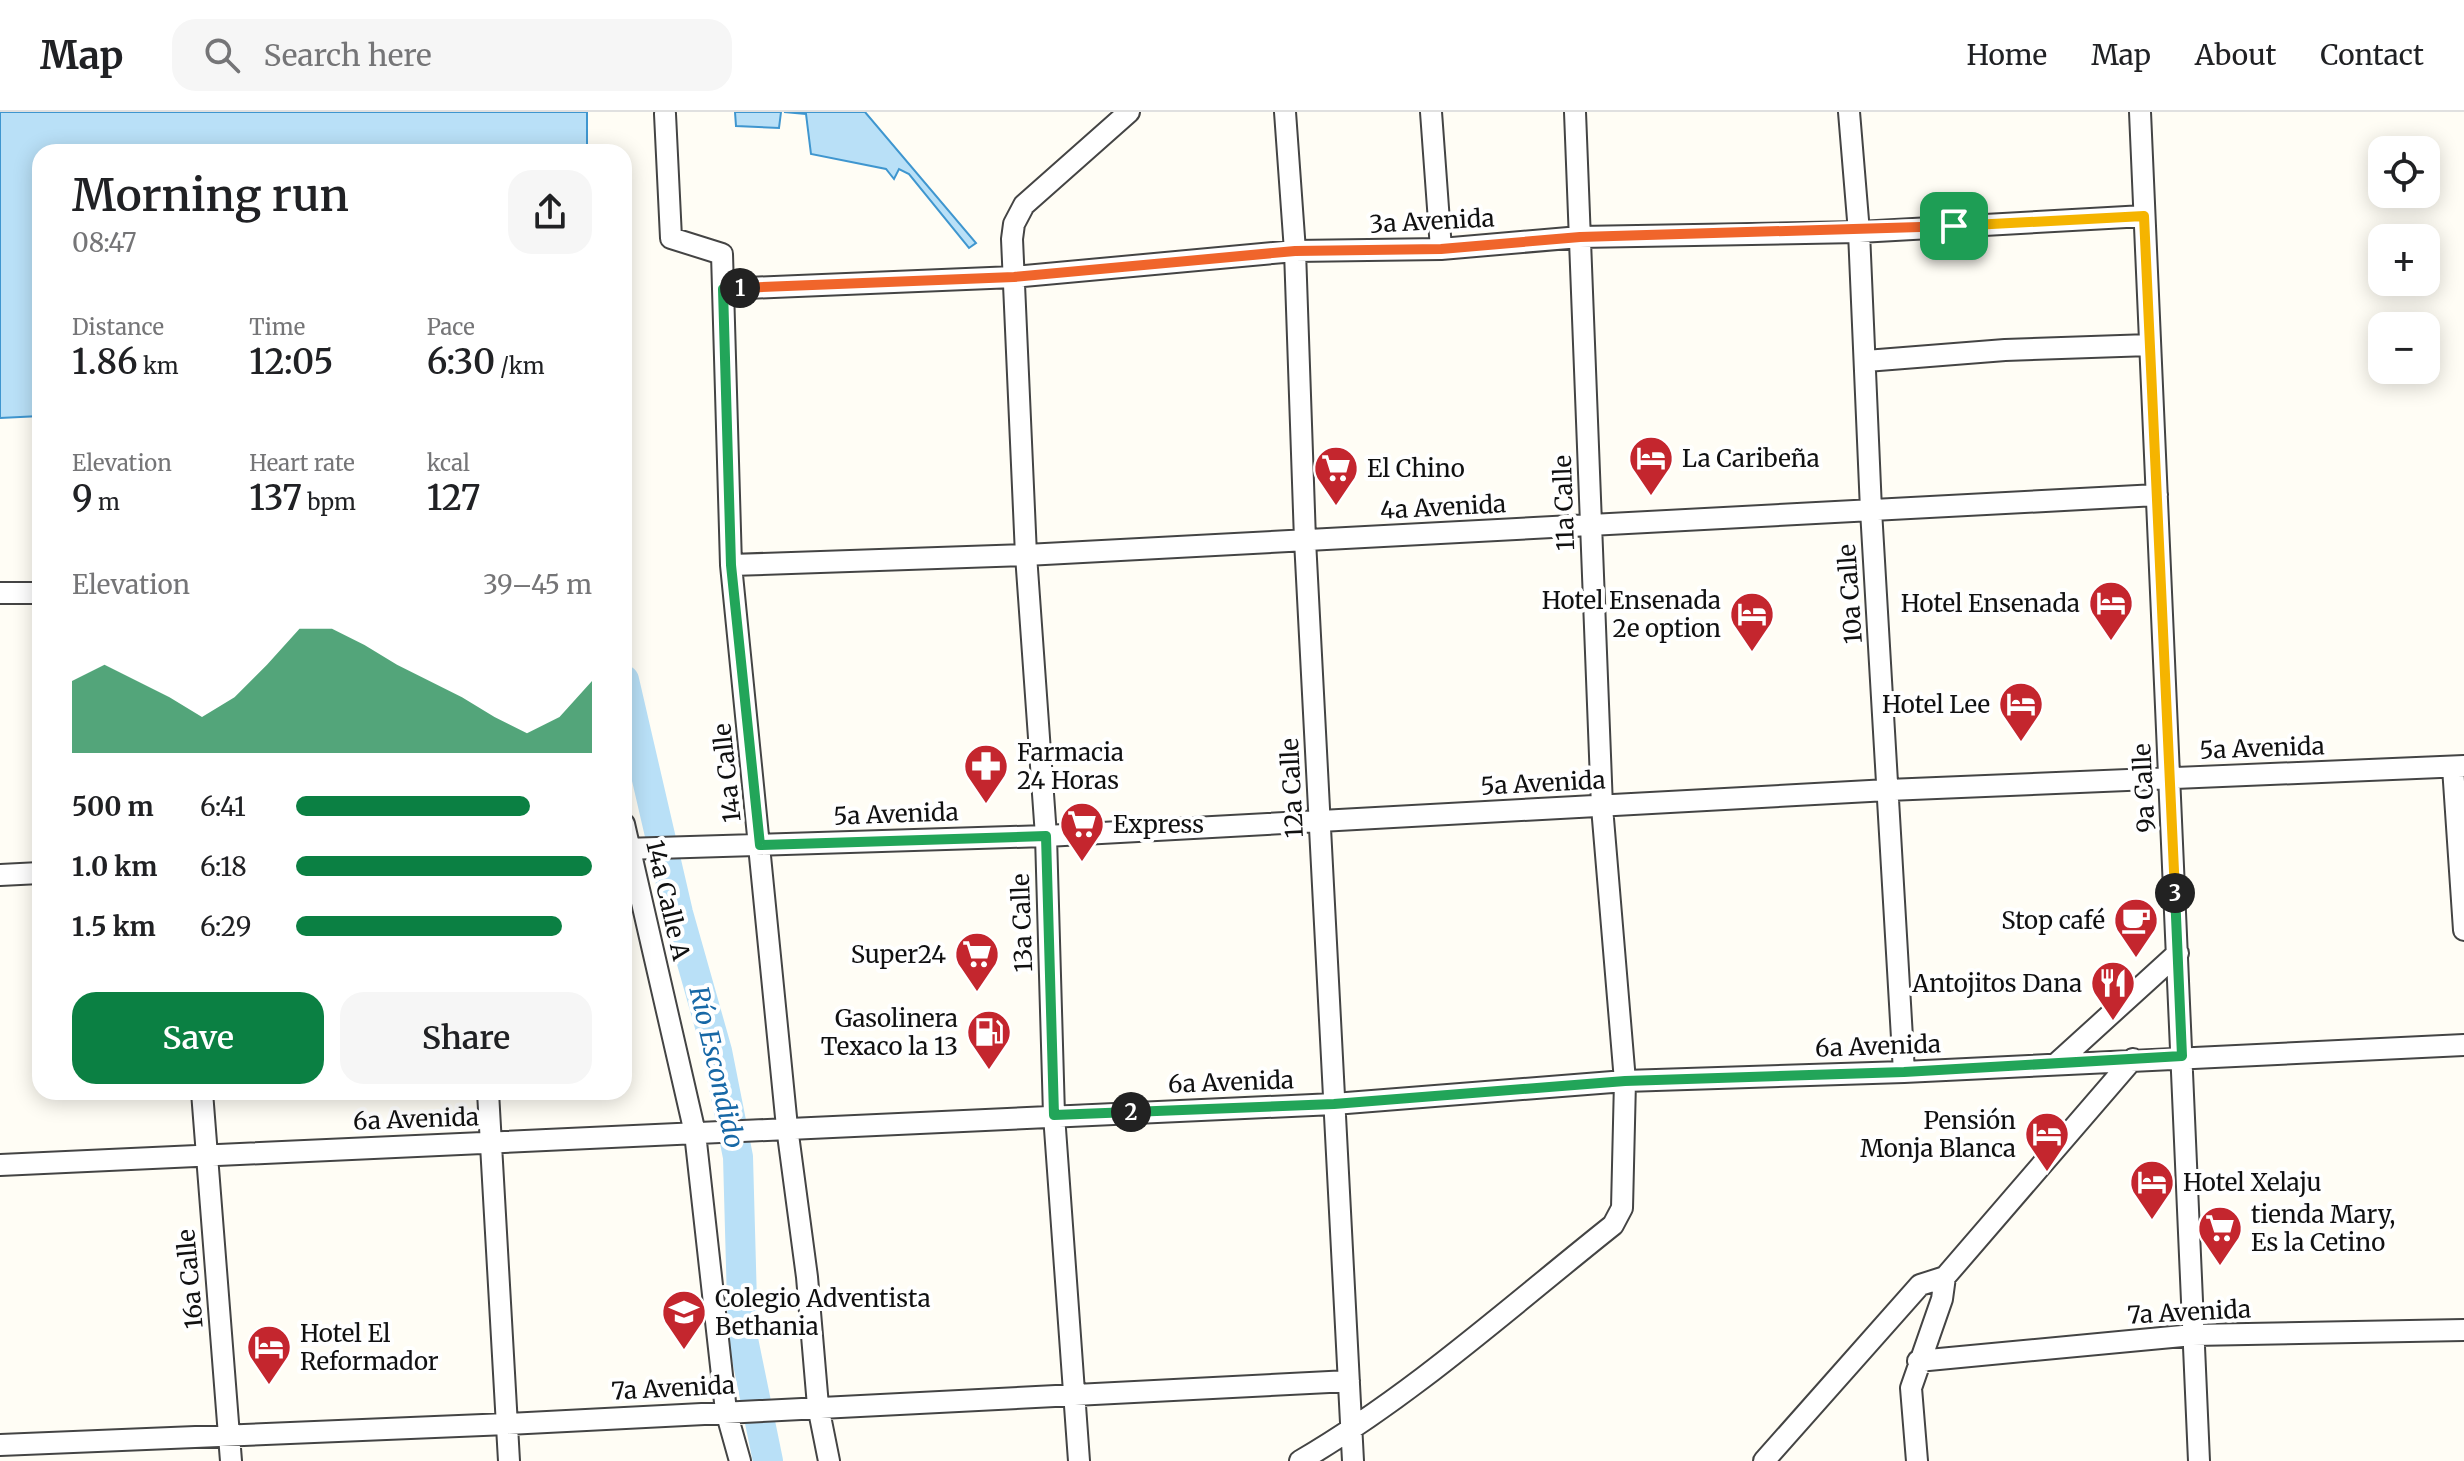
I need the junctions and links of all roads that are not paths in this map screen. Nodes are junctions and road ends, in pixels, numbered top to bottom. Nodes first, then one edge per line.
1 (1129, 112) edge
2 (1285, 112) edge
3 (1431, 112) edge
4 (1575, 112) edge
5 (1849, 112) edge
6 (2140, 112) edge
7 (665, 114) dead end
8 (2144, 216) junction
9 (1859, 232) junction
10 (1580, 237) junction
11 (1441, 249) junction
12 (1295, 251) junction
13 (1014, 277) junction
14 (723, 289) junction
15 (2150, 345) junction
16 (1866, 361) junction
17 (2157, 495) junction
18 (1871, 510) junction
19 (1591, 525) junction
20 (1305, 540) junction
21 (1026, 555) junction
22 (731, 565) junction
23 (0, 593) edge
24 (32, 593) edge
25 (2458, 767) edge
26 (2170, 778) junction
27 (1888, 790) junction
28 (1602, 807) junction
29 (1320, 819) junction
30 (1046, 836) junction
31 (760, 845) junction
32 (634, 849) edge
33 (32, 873) edge
34 (0, 875) edge
35 (2464, 930) edge
36 (2178, 953) junction
37 (2464, 1045) edge
38 (2182, 1056) junction
39 (2133, 1059) junction
40 (2056, 1064) junction
41 (1904, 1072) junction
42 (1625, 1081) junction
43 (202, 1100) edge
44 (488, 1100) edge
45 (1334, 1104) junction
46 (1054, 1115) junction
47 (780, 1127) junction
48 (696, 1133) junction
49 (490, 1142) junction
50 (205, 1153) junction
51 (0, 1165) edge
52 (1945, 1277) junction
53 (2464, 1330) edge
54 (2193, 1335) junction
55 (1918, 1361) junction
56 (1349, 1381) junction
57 (1075, 1393) junction
58 (818, 1406) junction
59 (733, 1411) junction
60 (507, 1424) junction
61 (1352, 1431) junction
62 (230, 1436) junction
63 (0, 1445) edge
64 (231, 1461) edge
65 (509, 1461) edge
66 (740, 1461) edge
67 (829, 1461) edge
68 (1079, 1461) edge
69 (1300, 1461) edge
70 (1353, 1461) edge
71 (1764, 1461) edge
72 (1917, 1461) edge
73 (2199, 1461) edge

1 - 13 street, 13a Calle
2 - 12 street, 12a Calle
3 - 11 street
4 - 10 street, 11a Calle
5 - 9 street, 10a Calle
6 - 8 street, 9a Calle
7 - 14 street, 14a Calle
8 - 9 street, 3a Avenida
8 - 15 street, 9a Calle
9 - 10 street, 3a Avenida
9 - 16 street, 10a Calle
10 - 11 street, 3a Avenida
10 - 19 street, 11a Calle
11 - 12 street, 3a Avenida
12 - 13 street, 3a Avenida
12 - 20 street, 12a Calle
13 - 14 street, 3a Avenida
13 - 21 street, 13a Calle
14 - 22 street, 14a Calle
15 - 16 street
15 - 17 street, 9a Calle
16 - 18 street, 10a Calle
17 - 18 street, 4a Avenida
17 - 26 street, 9a Calle
18 - 19 street, 4a Avenida
18 - 27 street, 10a Calle
19 - 20 street, 4a Avenida
19 - 28 street, 11a Calle
20 - 21 street, 4a Avenida
20 - 29 street, 12a Calle
21 - 22 street, 4a Avenida
21 - 30 street, 13a Calle
22 - 31 street, 14a Calle
23 - 24 street
25 - 26 street, 5a Avenida
25 - 35 street
26 - 27 street, 5a Avenida
26 - 36 street, 9a Calle
27 - 28 street, 5a Avenida
27 - 41 street, 10a Calle
28 - 29 street, 5a Avenida
28 - 42 street, 11a Calle
29 - 30 street, 5a Avenida
29 - 45 street, 12a Calle
30 - 31 street, 5a Avenida
30 - 46 street, 13a Calle
31 - 32 street, 5a Avenida
31 - 47 street, 14a Calle
32 - 48 street, 14a Calle A
33 - 34 street
36 - 38 street, 9a Calle
36 - 40 street
37 - 38 street, 6a Avenida
38 - 39 street, 6a Avenida
38 - 54 street, 9a Calle
39 - 40 street, 6a Avenida
39 - 52 street
40 - 41 street, 6a Avenida
41 - 42 street, 6a Avenida
42 - 45 street, 6a Avenida
42 - 61 street, 11a Calle
43 - 50 street, 16a Calle
44 - 49 street
45 - 46 street, 6a Avenida
45 - 56 street, 12a Calle
46 - 47 street, 6a Avenida
46 - 57 street, 13a Calle
47 - 48 street, 6a Avenida
47 - 58 street, 14a Calle
48 - 49 street, 6a Avenida
48 - 59 street, 14a Calle A
49 - 50 street, 6a Avenida
49 - 60 street
50 - 51 street, 6a Avenida
50 - 62 street, 16a Calle
52 - 55 street
52 - 71 street
53 - 54 street, 7a Avenida
54 - 55 street, 7a Avenida
54 - 73 street, 9a Calle
55 - 72 street
56 - 57 street, 7a Avenida
56 - 61 street, 12a Calle
57 - 58 street, 7a Avenida
57 - 68 street, 13a Calle
58 - 59 street, 7a Avenida
58 - 67 street, 14a Calle
59 - 60 street, 7a Avenida
59 - 66 street, 14a Calle A
60 - 62 street, 7a Avenida
60 - 65 street
61 - 69 street
61 - 70 street, 12a Calle
62 - 63 street, 7a Avenida
62 - 64 street, 16a Calle

